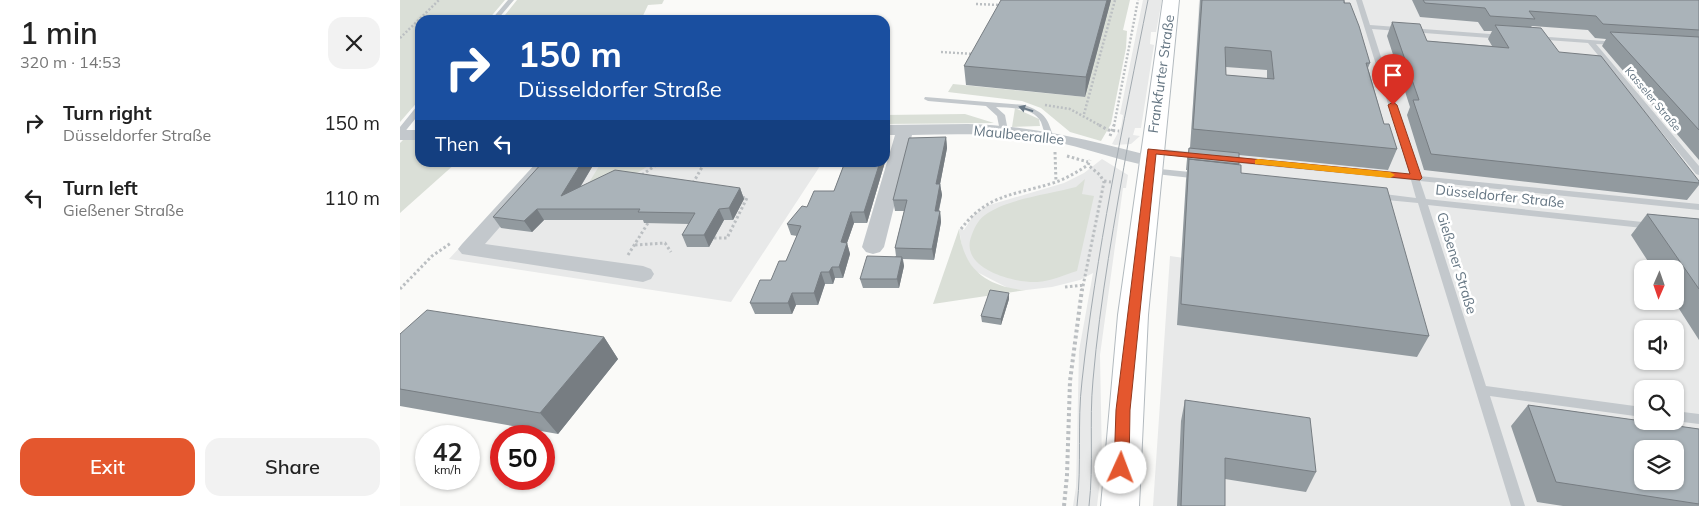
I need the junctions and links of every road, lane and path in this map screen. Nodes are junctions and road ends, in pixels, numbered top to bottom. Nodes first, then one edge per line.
1 (440, 0) edge
2 (511, 0) edge
3 (1115, 0) edge
4 (1138, 0) edge
5 (1171, 0) edge
6 (1359, 0) edge
7 (976, 4) dead end
8 (1008, 6) edge
9 (424, 15) edge
10 (498, 15) edge
11 (415, 24) edge
12 (1367, 26) junction
13 (1516, 37) edge
14 (400, 38) edge
15 (1525, 38) edge
16 (1590, 41) junction
17 (1619, 43) edge
18 (941, 52) dead end
19 (974, 54) edge
20 (928, 99) dead end
21 (989, 105) junction
22 (1022, 107) junction
23 (415, 114) edge
24 (1084, 114) junction
25 (890, 130) edge
26 (905, 130) junction
27 (1113, 130) junction
28 (1004, 131) junction
29 (1119, 131) dead end
30 (400, 133) edge
31 (415, 134) edge
32 (1052, 144) junction
33 (1095, 155) dead end
34 (1210, 157) edge
35 (1220, 158) edge
36 (1150, 161) junction
37 (1088, 165) junction
38 (543, 167) edge
39 (653, 167) edge
40 (702, 167) edge
41 (1699, 172) edge
42 (640, 176) edge
43 (1209, 177) edge
44 (1416, 178) junction
45 (1104, 181) junction
46 (1056, 182) junction
47 (1111, 182) dead end
48 (690, 190) edge
49 (1365, 194) edge
50 (738, 196) edge
51 (1423, 201) junction
52 (1699, 206) edge
53 (648, 223) edge
54 (1660, 227) edge
55 (961, 229) dead end
56 (714, 238) dead end
57 (456, 240) dead end
58 (634, 245) junction
59 (873, 247) dead end
60 (671, 252) dead end
61 (618, 271) junction
62 (643, 274) dead end
63 (1084, 285) junction
64 (1065, 287) dead end
65 (400, 289) edge
66 (1482, 390) junction
67 (1634, 411) edge
68 (1684, 417) edge
69 (1699, 419) edge
70 (1064, 506) edge
71 (1120, 506) edge
72 (1518, 506) edge

1 - 9 path
2 - 10 lane
3 - 24 path
4 - 27 path
5 - 36 main road, Frankfurter Straße
6 - 12 lane, Gießener Straße
7 - 8 path
11 - 14 path
12 - 13 lane
12 - 44 lane, Gießener Straße
15 - 16 lane
16 - 17 lane
16 - 41 lane, Kasseler Straße
18 - 19 path
20 - 21 lane
21 - 22 lane
21 - 28 lane
22 - 24 path
32 -> 22 lane
23 - 30 lane
24 - 27 path
25 - 26 street, Maulbeerallee
26 - 28 street, Maulbeerallee
26 - 59 street
27 - 29 path
28 - 32 street, Maulbeerallee
30 - 31 street
32 - 36 street, Maulbeerallee
32 - 46 path
33 - 37 path
34 - 36 lane
35 - 44 lane, Düsseldorfer Straße
36 - 43 lane
36 - 71 main road, Frankfurter Straße
37 - 45 path
37 - 46 path
38 - 61 street
39 - 42 path
40 - 48 path
44 - 51 lane, Gießener Straße
44 - 52 lane, Düsseldorfer Straße
45 - 47 path
45 - 63 path
46 - 55 path
49 - 51 lane, Düsseldorfer Straße
50 - 56 path
51 - 54 lane, Düsseldorfer Straße
51 - 66 lane, Gießener Straße
53 - 58 path
57 - 65 path
58 - 60 path
58 - 61 path
61 - 62 street
63 - 64 path
63 - 70 path
66 - 67 lane
66 - 72 lane, Gießener Straße
68 - 69 lane

